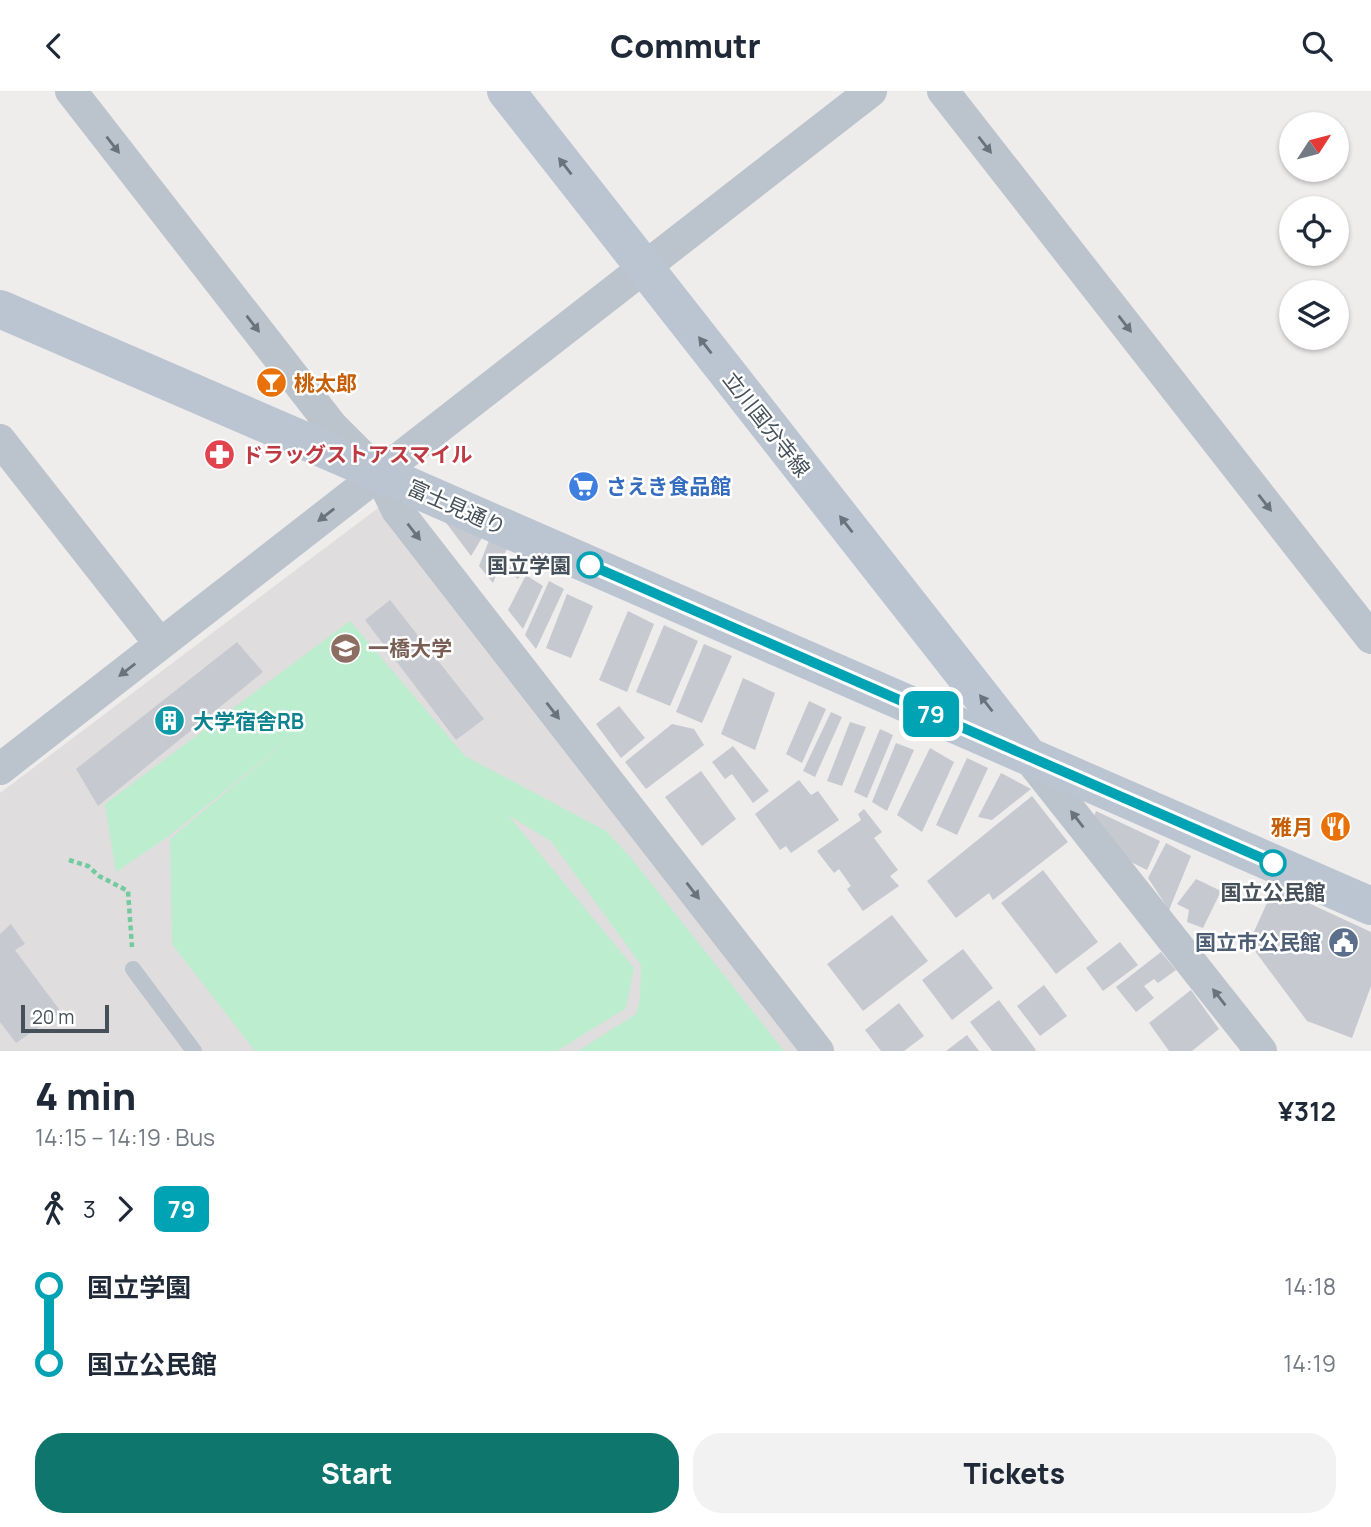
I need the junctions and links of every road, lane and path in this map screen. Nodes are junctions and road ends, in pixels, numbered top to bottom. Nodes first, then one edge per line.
1 (71, 91) edge
2 (506, 91) edge
3 (871, 91) edge
4 (943, 91) edge
5 (645, 268) junction
6 (0, 309) edge
7 (0, 440) edge
8 (380, 473) junction
9 (1371, 638) edge
10 (160, 644) junction
11 (1028, 757) junction
12 (0, 769) edge
13 (69, 860) dead end
14 (1371, 906) edge
15 (133, 969) joint
16 (194, 1051) edge
17 (818, 1051) edge
18 (1261, 1051) edge

1 -> 8 street
5 -> 2 main road, 立川国分寺線
3 - 5 street
4 -> 9 street
5 - 8 street
11 -> 5 main road, 立川国分寺線
6 - 8 main road, 富士見通り
7 - 10 street
8 -> 10 street
8 - 11 main road, 富士見通り
8 -> 17 street
10 -> 12 street
11 - 14 main road, 富士見通り
18 -> 11 street
13 - 15 path
15 - 16 lane

